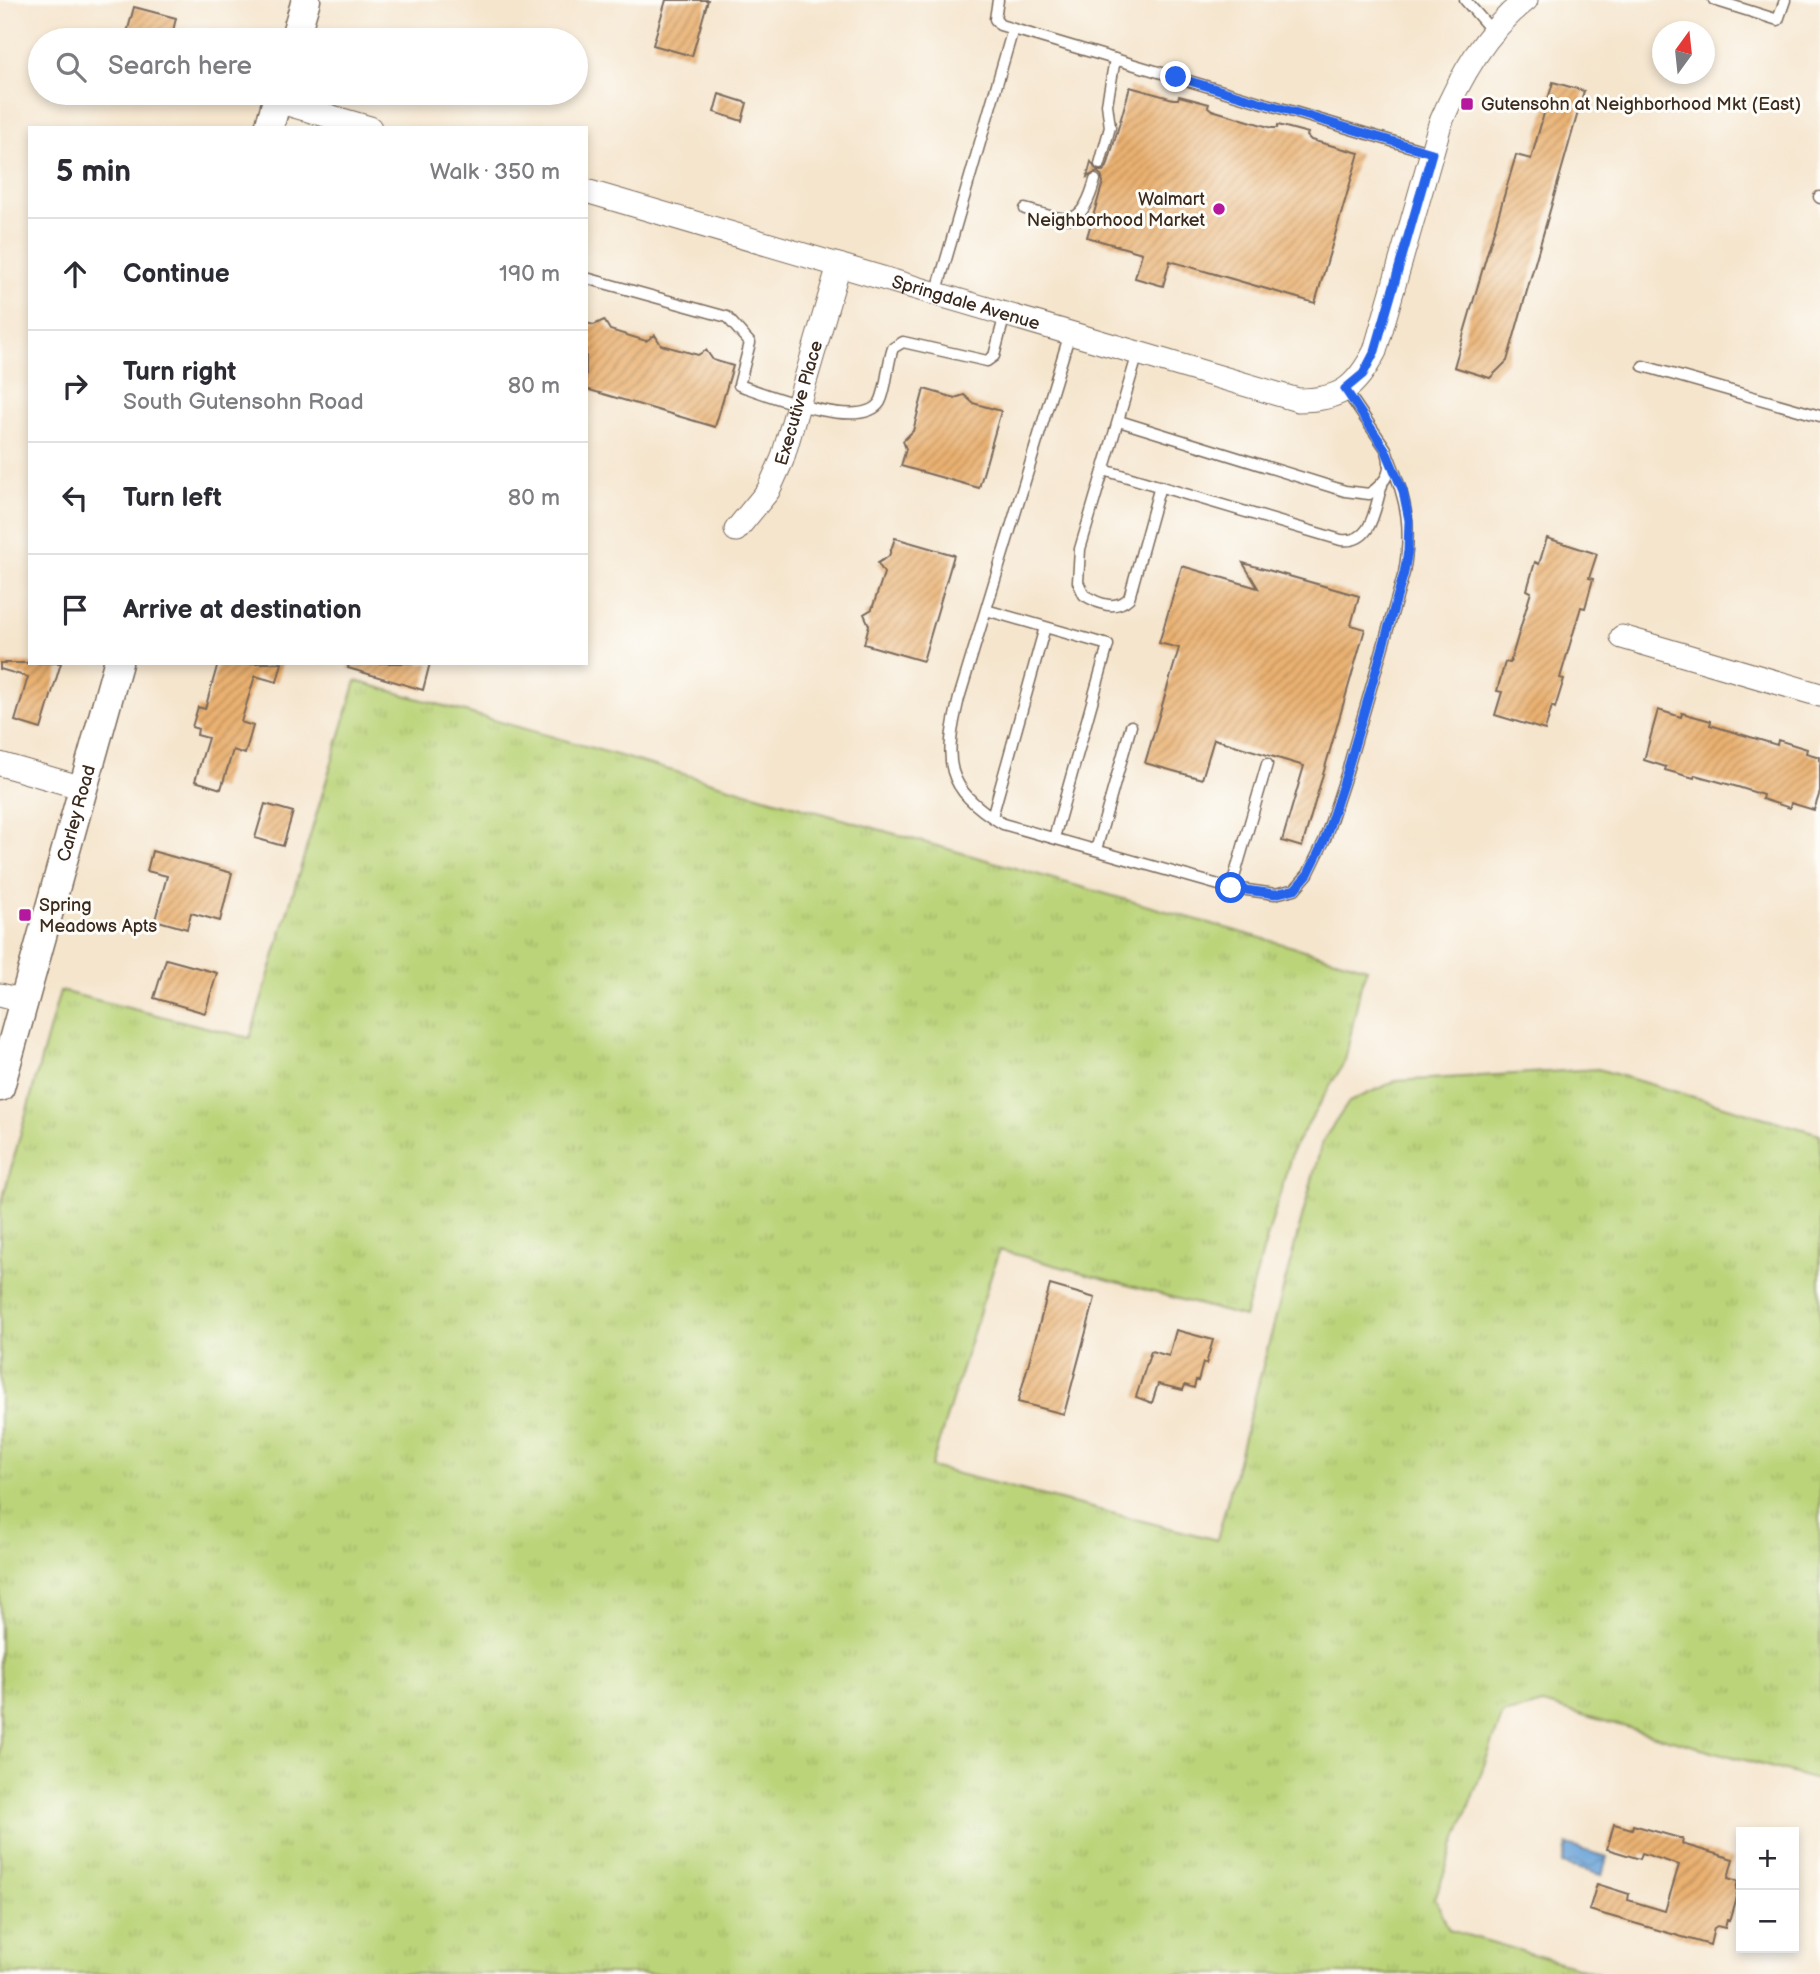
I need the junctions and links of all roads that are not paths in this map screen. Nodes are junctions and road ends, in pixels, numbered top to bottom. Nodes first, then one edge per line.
1 (306, 0) edge
2 (998, 0) edge
3 (1465, 0) edge
4 (1526, 0) edge
5 (1714, 0) edge
6 (1785, 0) edge
7 (298, 28) edge
8 (1013, 29) junction
9 (1494, 32) junction
10 (1115, 59) junction
11 (276, 105) edge
12 (302, 105) edge
13 (270, 126) edge
14 (364, 126) edge
15 (1432, 153) junction
16 (1100, 164) dead end
17 (1096, 180) dead end
18 (588, 192) edge
19 (1025, 209) dead end
20 (839, 265) junction
21 (588, 279) edge
22 (936, 294) junction
23 (1005, 314) junction
24 (1070, 333) junction
25 (1138, 353) junction
26 (1643, 366) dead end
27 (1345, 389) junction
28 (798, 405) junction
29 (1820, 416) edge
30 (1119, 421) junction
31 (1390, 460) junction
32 (1104, 470) junction
33 (1382, 482) junction
34 (1160, 486) junction
35 (736, 530) dead end
36 (986, 610) junction
37 (1045, 627) junction
38 (1622, 636) dead end
39 (117, 665) edge
40 (1820, 695) edge
41 (1131, 726) dead end
42 (0, 764) edge
43 (1267, 764) dead end
44 (83, 788) junction
45 (992, 817) junction
46 (1055, 838) junction
47 (1096, 850) junction
48 (1231, 888) junction
49 (12, 998) edge
50 (0, 1087) edge

1 - 7 street
2 - 8 lane
3 - 9 lane
4 - 9 street
5 - 6 lane
8 - 10 lane
8 - 22 lane
9 - 15 street
10 - 15 lane
10 - 16 lane
11 - 13 street
12 - 14 street
15 - 27 street
17 - 19 lane
18 - 20 street, Springdale Avenue
20 - 22 street, Springdale Avenue
20 - 28 street, Executive Place
21 - 28 lane
22 - 23 street, Springdale Avenue
23 - 24 street, Springdale Avenue
23 - 28 lane
24 - 25 street, Springdale Avenue
24 - 36 lane
25 - 27 street, Springdale Avenue
25 - 30 lane
26 - 29 lane
27 - 31 lane
28 - 35 street, Executive Place
30 - 32 lane
30 - 33 lane
31 - 33 lane
31 - 48 lane
32 - 34 lane
32 - 34 lane
33 - 34 lane
36 - 37 lane
36 - 45 lane
37 - 45 lane
37 - 46 lane
38 - 40 street
39 - 44 street, Carley Road
41 - 47 lane
42 - 44 street
43 - 48 lane
44 - 49 street, Carley Road
45 - 46 lane
46 - 47 lane
47 - 48 lane
49 - 50 street, Carley Road

